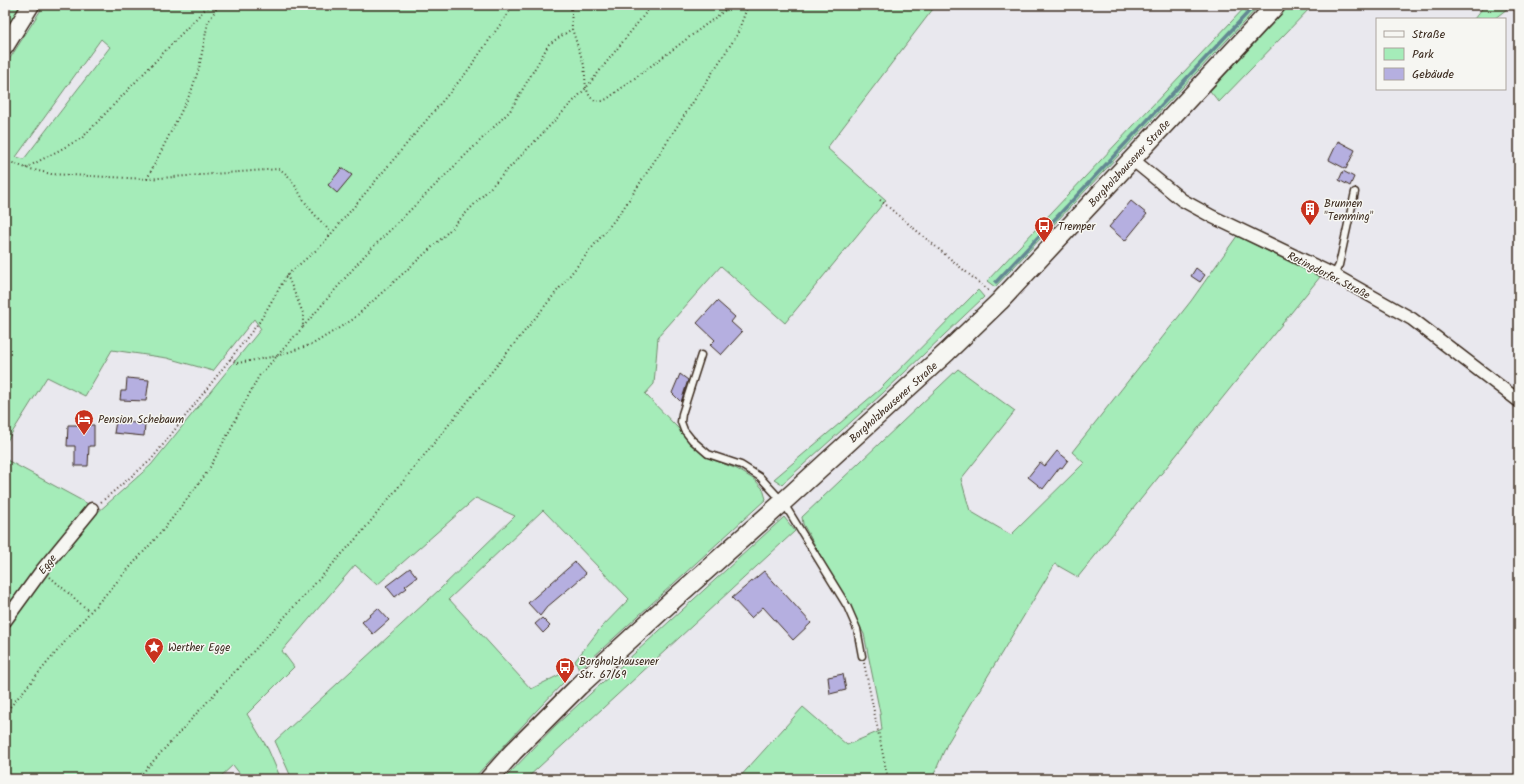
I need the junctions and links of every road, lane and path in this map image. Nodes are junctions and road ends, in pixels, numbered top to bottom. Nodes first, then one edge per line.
1 (31, 5) edge
2 (209, 5) edge
3 (219, 5) edge
4 (514, 5) edge
5 (571, 5) edge
6 (652, 5) edge
7 (732, 5) edge
8 (748, 5) edge
9 (1276, 5) edge
10 (572, 30) junction
11 (5, 47) edge
12 (586, 88) junction
13 (5, 160) edge
14 (1133, 160) junction
15 (26, 168) junction
16 (147, 180) junction
17 (1355, 192) dead end
18 (880, 200) dead end
19 (331, 233) junction
20 (1334, 275) junction
21 (287, 276) junction
22 (1000, 301) junction
23 (303, 327) junction
24 (701, 355) dead end
25 (277, 356) junction
26 (230, 358) junction
27 (1519, 402) edge
28 (783, 502) junction
29 (92, 509) joint
30 (42, 570) junction
31 (90, 612) junction
32 (5, 621) edge
33 (862, 656) joint
34 (5, 713) edge
35 (137, 779) edge
36 (489, 779) edge
37 (888, 779) edge

1 - 11 street
2 - 15 path
3 - 16 path
4 - 19 path
5 - 10 path
6 - 12 path
7 - 12 path
8 - 35 path
9 - 14 main road, Borgholzhausener Straße
10 - 12 path
10 - 23 path
12 - 25 path
13 - 15 path
14 - 20 street, Rotingdorfer Straße
14 - 22 main road, Borgholzhausener Straße
15 - 16 path
16 - 19 path
17 - 20 lane
18 - 22 path
19 - 21 path
20 - 27 street, Rotingdorfer Straße
21 - 23 path
21 - 26 path
22 - 28 main road, Borgholzhausener Straße
23 - 25 path
24 - 28 lane
25 - 26 path
25 - 31 path
26 - 29 path
28 - 33 lane
28 - 36 main road, Borgholzhausener Straße
29 - 30 street, Egge
30 - 31 path
30 - 32 street, Egge
31 - 34 path
33 - 37 path

